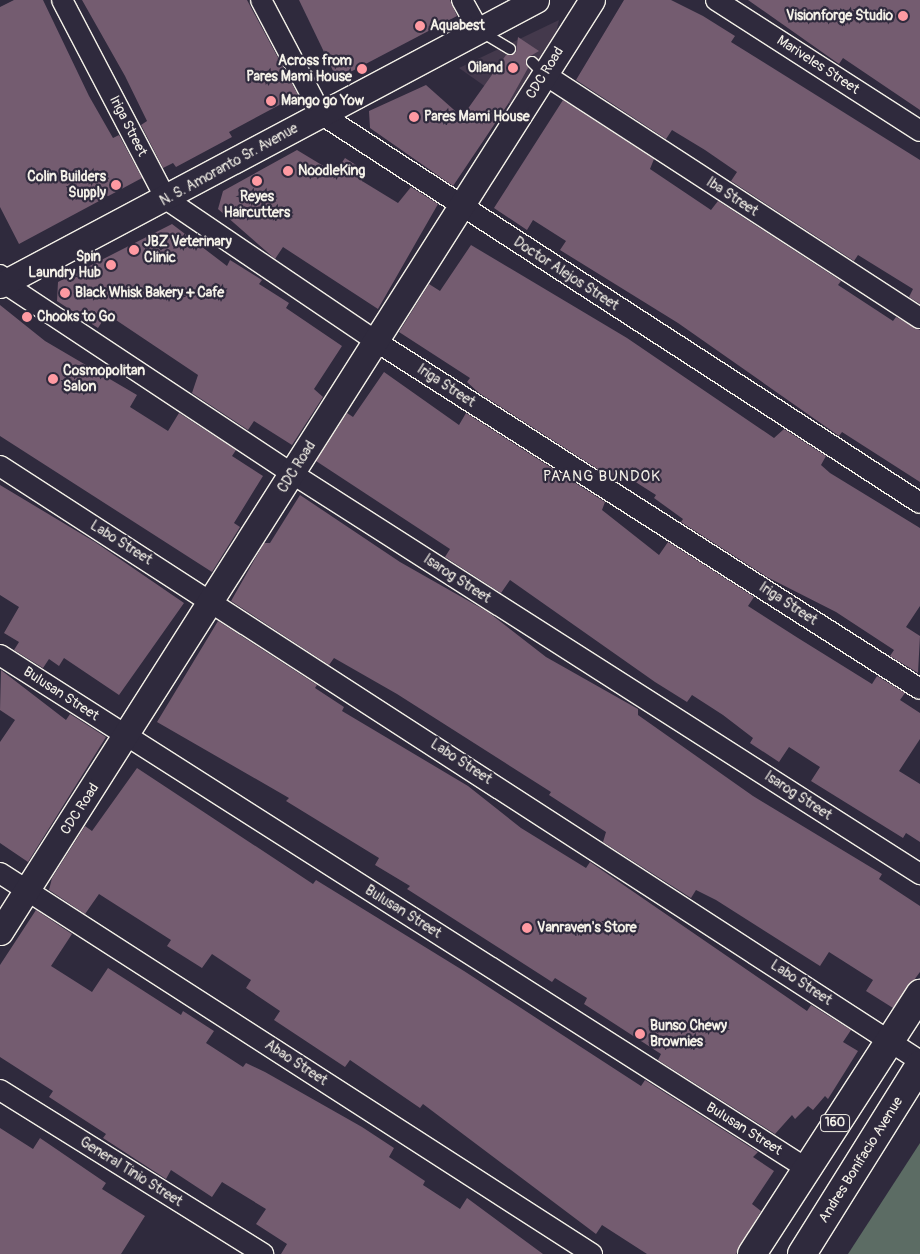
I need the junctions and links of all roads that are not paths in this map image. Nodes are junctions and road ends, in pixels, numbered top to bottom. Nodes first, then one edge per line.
1 (62, 0) edge
2 (261, 0) edge
3 (462, 0) edge
4 (536, 0) edge
5 (592, 0) edge
6 (716, 0) edge
7 (479, 31) junction
8 (510, 49) dead end
9 (538, 68) junction
10 (321, 114) junction
11 (920, 130) edge
12 (166, 199) junction
13 (461, 205) junction
14 (1, 281) edge
15 (920, 318) edge
16 (377, 342) junction
17 (0, 466) edge
18 (293, 474) junction
19 (920, 503) edge
20 (212, 601) junction
21 (0, 655) edge
22 (920, 689) edge
23 (127, 737) junction
24 (0, 873) edge
25 (920, 874) edge
26 (27, 890) junction
27 (0, 932) edge
28 (920, 994) edge
29 (889, 1042) junction
30 (920, 1061) edge
31 (920, 1065) edge
32 (0, 1090) edge
33 (806, 1168) junction
34 (263, 1254) edge
35 (592, 1254) edge
36 (752, 1254) edge
37 (802, 1254) edge

1 - 12 street, Iriga Street
2 - 10 street, Doctor Alejos Street
3 - 7 street
4 - 7 street, N. S. Amoranto Sr. Avenue
5 - 9 street, CDC Road
6 - 11 street, Mariveles Street
7 - 8 lane
7 - 10 street, N. S. Amoranto Sr. Avenue
9 - 13 street, CDC Road
9 - 15 street, Iba Street
10 - 12 street, N. S. Amoranto Sr. Avenue
10 - 13 street, Doctor Alejos Street
12 - 14 street, N. S. Amoranto Sr. Avenue
12 - 16 street, Iriga Street
13 - 16 street, CDC Road
13 - 19 street, Doctor Alejos Street
14 - 18 street, Isarog Street
16 - 18 street, CDC Road
16 - 22 street, Iriga Street
17 - 20 street, Labo Street
18 - 20 street, CDC Road
18 - 25 street, Isarog Street
20 - 23 street, CDC Road
20 - 29 street, Labo Street
21 - 23 street, Bulusan Street
23 - 26 street, CDC Road
23 - 33 street, Bulusan Street
24 - 26 street, Abao Street
26 - 27 street, CDC Road
26 - 35 street, Abao Street
28 - 29 main road, 160
29 - 30 street, Labo Street
29 - 33 main road, 160
31 - 37 main road, Andres Bonifacio Avenue
32 - 34 street, General Tinio Street
33 - 36 main road, 160

